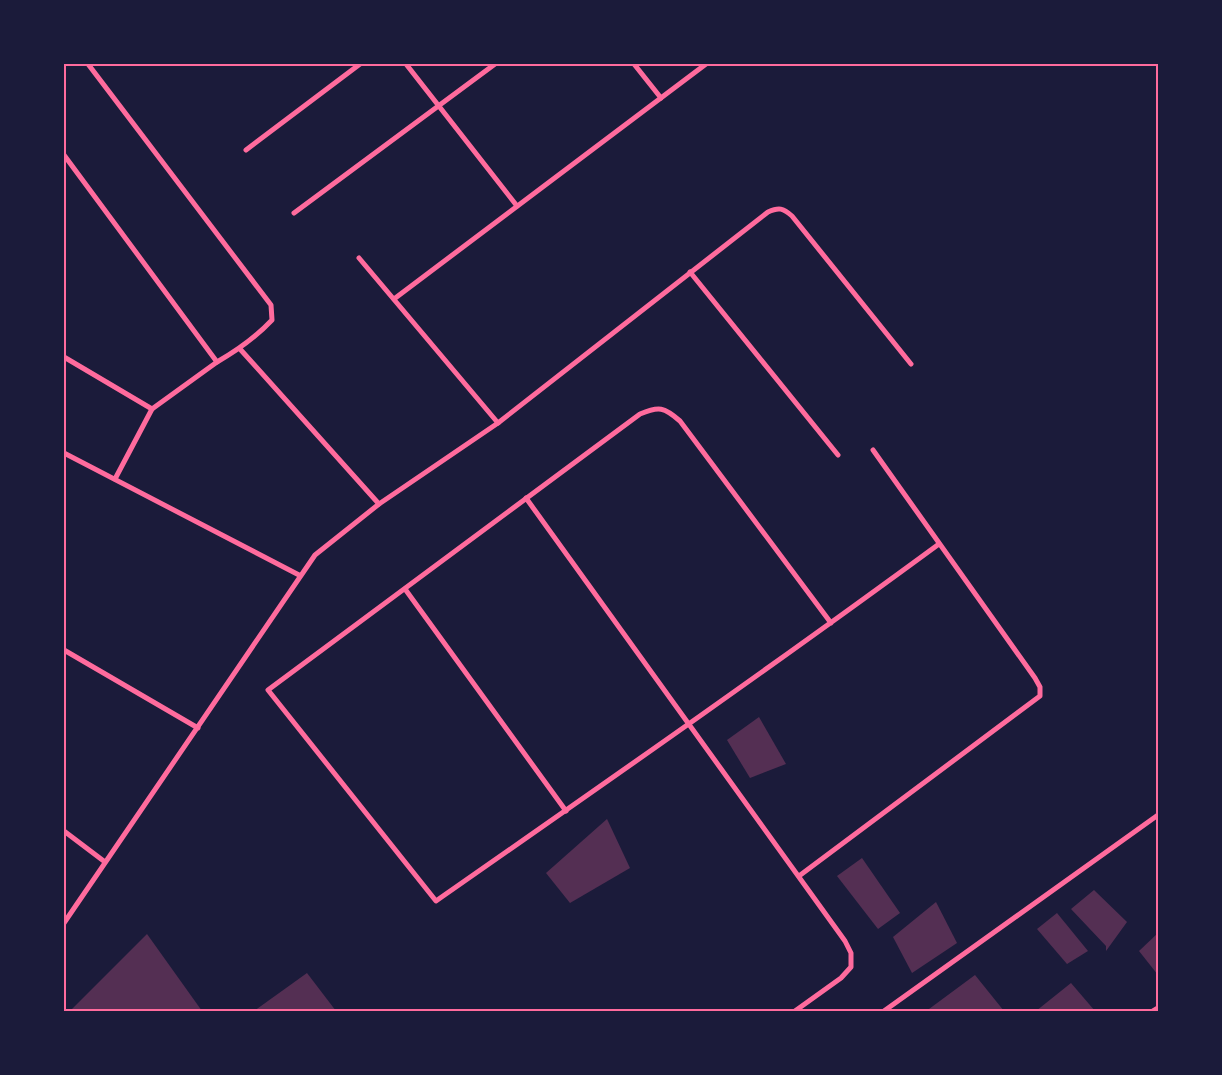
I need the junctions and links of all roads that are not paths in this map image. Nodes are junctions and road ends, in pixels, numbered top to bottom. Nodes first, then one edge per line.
1 (88, 64) edge
2 (360, 64) edge
3 (406, 64) edge
4 (495, 64) edge
5 (634, 64) edge
6 (706, 64) edge
7 (660, 98) junction
8 (439, 106) junction
9 (246, 150) dead end
10 (64, 155) edge
11 (517, 206) junction
12 (294, 213) dead end
13 (359, 258) dead end
14 (690, 272) junction
15 (394, 299) junction
16 (240, 349) junction
17 (64, 357) edge
18 (217, 362) junction
19 (911, 364) dead end
20 (152, 409) junction
21 (498, 423) junction
22 (873, 450) dead end
23 (64, 453) edge
24 (838, 456) dead end
25 (114, 479) junction
26 (526, 498) junction
27 (379, 504) junction
28 (939, 544) junction
29 (299, 575) junction
30 (405, 588) junction
31 (831, 623) junction
32 (64, 650) edge
33 (689, 725) junction
34 (198, 728) junction
35 (566, 811) junction
36 (1156, 816) edge
37 (1158, 823) edge
38 (64, 831) edge
39 (105, 862) junction
40 (799, 876) junction
41 (64, 923) edge
42 (1158, 1008) edge
43 (795, 1011) edge
44 (884, 1011) edge
45 (1153, 1011) edge

1 - 16 street
2 - 9 street
3 - 8 street
4 - 8 street
5 - 7 street
6 - 7 street
7 - 11 street
8 - 11 street
8 - 12 street
10 - 18 street
11 - 15 street
13 - 15 street
14 - 19 street
14 - 21 street
14 - 24 street
15 - 21 street
16 - 18 street
16 - 27 street
17 - 20 street
18 - 20 street
20 - 25 street
21 - 27 street
22 - 28 street
23 - 25 street
25 - 29 street
26 - 30 street
26 - 31 street
26 - 33 street
27 - 29 street
28 - 31 street
28 - 40 street
29 - 34 street
30 - 35 street
30 - 35 street
31 - 33 street
32 - 34 street
33 - 35 street
33 - 40 street
34 - 39 street
36 - 37 street
36 - 44 street
38 - 39 street
39 - 41 street
40 - 43 street
42 - 45 street

